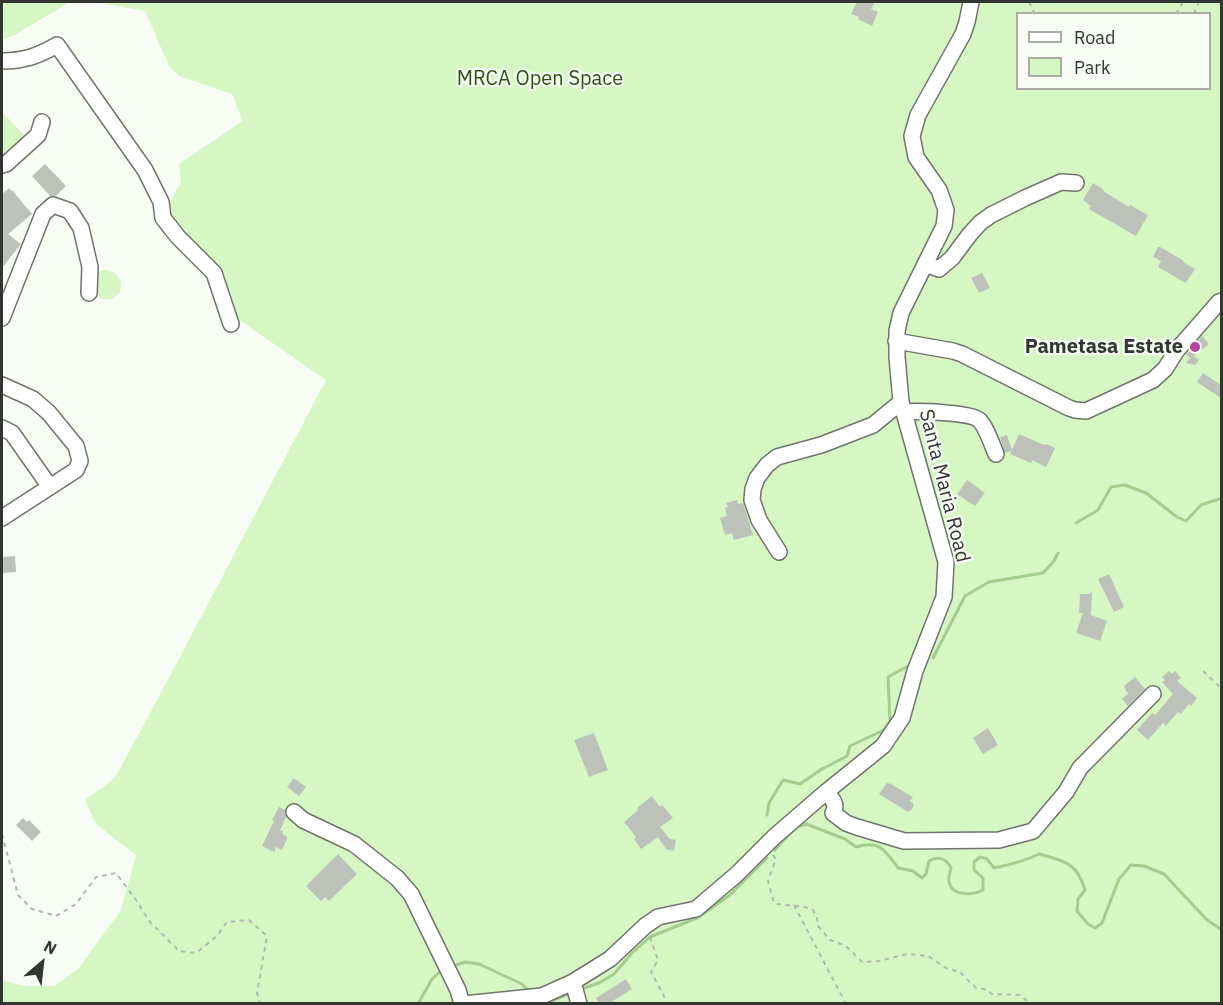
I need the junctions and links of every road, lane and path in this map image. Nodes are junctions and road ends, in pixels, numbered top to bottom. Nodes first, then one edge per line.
1 (971, 2) edge
2 (2, 61) edge
3 (42, 122) dead end
4 (2, 165) edge
5 (1076, 183) dead end
6 (925, 264) junction
7 (89, 293) dead end
8 (1221, 301) edge
9 (2, 318) edge
10 (231, 324) dead end
11 (896, 341) junction
12 (2, 385) edge
13 (902, 407) junction
14 (2, 428) edge
15 (996, 454) dead end
16 (50, 487) junction
17 (2, 518) edge
18 (779, 552) dead end
19 (1203, 671) dead end
20 (1221, 689) edge
21 (1153, 694) dead end
22 (826, 792) junction
23 (809, 806) junction
24 (294, 812) dead end
25 (833, 813) junction
26 (2, 834) edge
27 (764, 847) junction
28 (794, 905) junction
29 (645, 926) junction
30 (576, 992) edge
31 (260, 1004) edge
32 (463, 1004) edge
33 (665, 1004) edge
34 (846, 1004) edge
35 (1031, 1004) edge

1 - 6 street, Santa Maria Road
2 - 10 street
3 - 4 street
5 - 6 street
6 - 11 street, Santa Maria Road
7 - 9 street
8 - 11 street
11 - 13 street, Santa Maria Road
12 - 16 street
13 - 15 street
13 - 18 street
13 - 22 street, Santa Maria Road
14 - 16 street
16 - 17 street
19 - 20 path
21 - 25 street
22 - 23 street, Santa Maria Road
22 - 25 street
23 - 25 street
23 - 27 street, Santa Maria Road
24 - 32 street
26 - 31 path
27 - 28 path
27 - 29 street, Santa Maria Road
28 - 34 path
28 - 35 path
29 - 30 street, Santa Maria Road
29 - 33 path
30 - 32 street, Santa Maria Road

